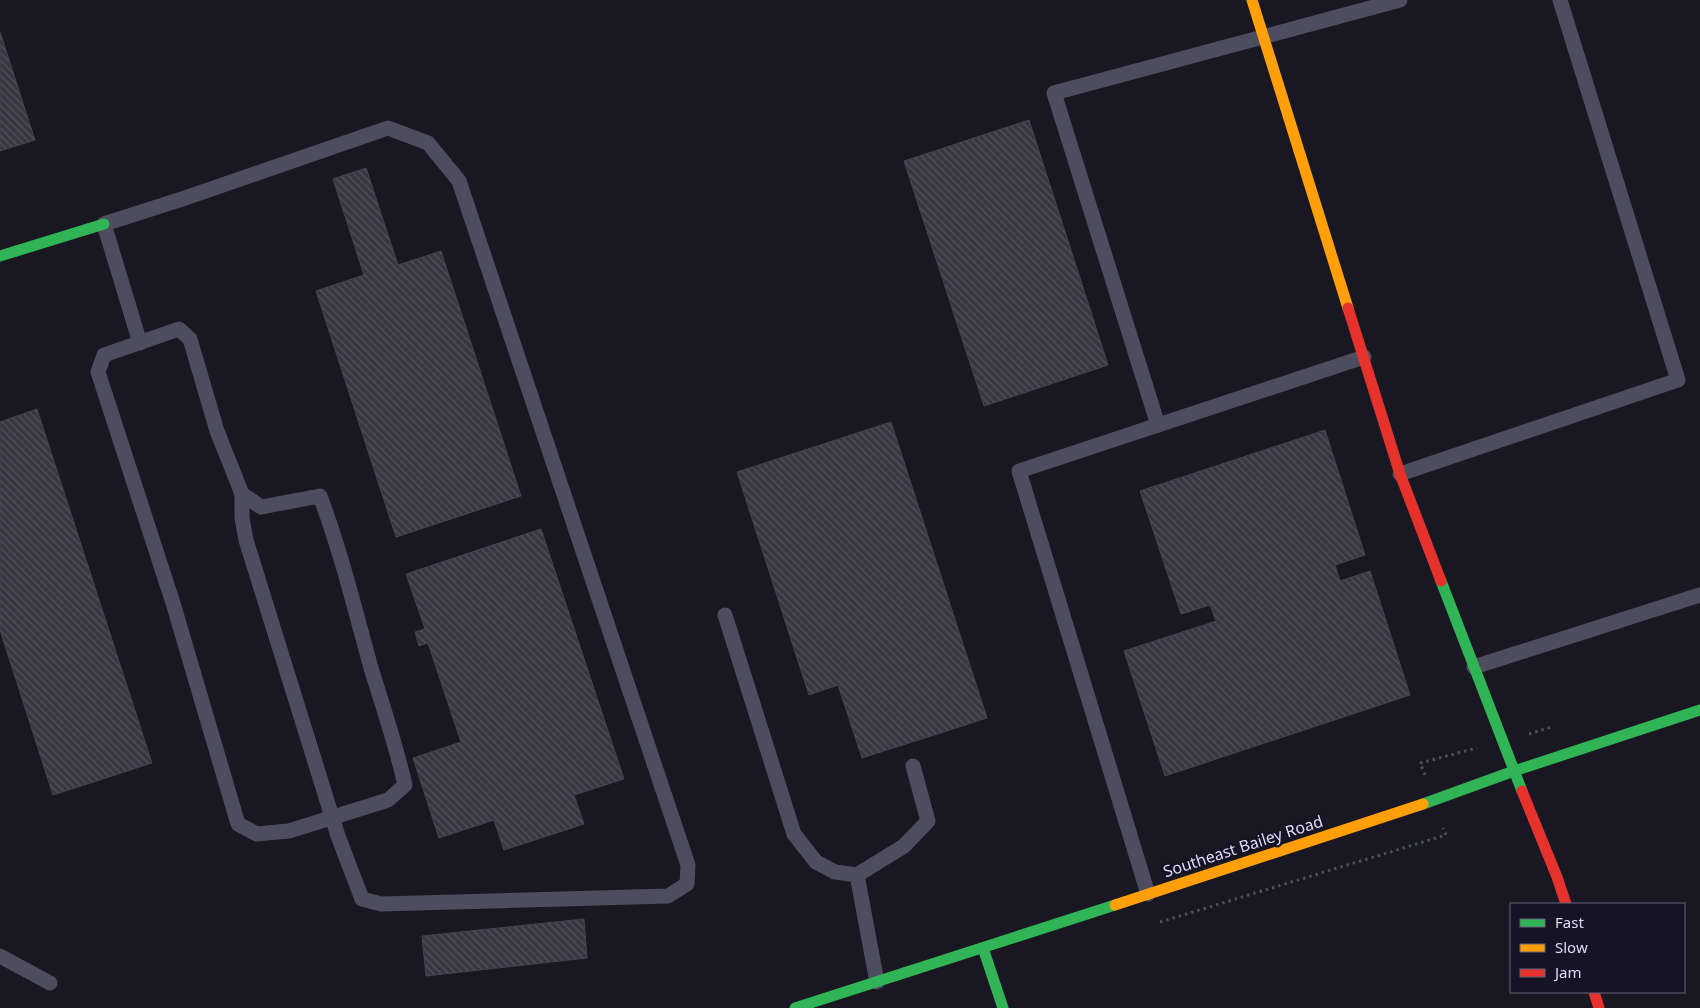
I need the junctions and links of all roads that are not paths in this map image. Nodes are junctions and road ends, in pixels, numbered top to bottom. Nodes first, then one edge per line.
1 (1252, 0) edge
2 (1400, 0) edge
3 (1560, 0) edge
4 (1263, 36) junction
5 (104, 224) junction
6 (0, 256) edge
7 (140, 342) junction
8 (1364, 357) junction
9 (1158, 425) junction
10 (1400, 474) junction
11 (242, 494) junction
12 (1700, 594) edge
13 (725, 615) dead end
14 (1474, 667) junction
15 (1700, 710) edge
16 (913, 766) dead end
17 (1514, 771) junction
18 (332, 818) junction
19 (857, 875) junction
20 (1148, 894) junction
21 (1566, 903) edge
22 (983, 948) junction
23 (0, 956) edge
24 (876, 982) junction
25 (50, 983) dead end
26 (1594, 993) edge
27 (795, 1008) edge
28 (1004, 1008) edge
29 (1599, 1008) edge

1 - 4 main road
2 - 4 lane
3 - 10 lane
4 - 8 main road
4 - 9 lane
5 - 6 main road
5 - 7 lane
5 - 18 lane
7 - 11 lane
7 - 18 lane
8 - 9 lane
8 - 10 main road
9 - 20 lane
10 - 14 main road
11 - 18 lane
11 - 18 lane
12 - 14 lane
13 - 19 lane
14 - 17 main road
15 - 17 main road, Southeast Bailey Road
16 - 19 lane
17 - 20 main road, Southeast Bailey Road
17 - 21 main road
19 - 24 lane
20 - 22 main road, Southeast Bailey Road
22 - 24 main road, Southeast Bailey Road
22 - 28 main road
23 - 25 lane
24 - 27 main road, Southeast Bailey Road
26 - 29 main road

